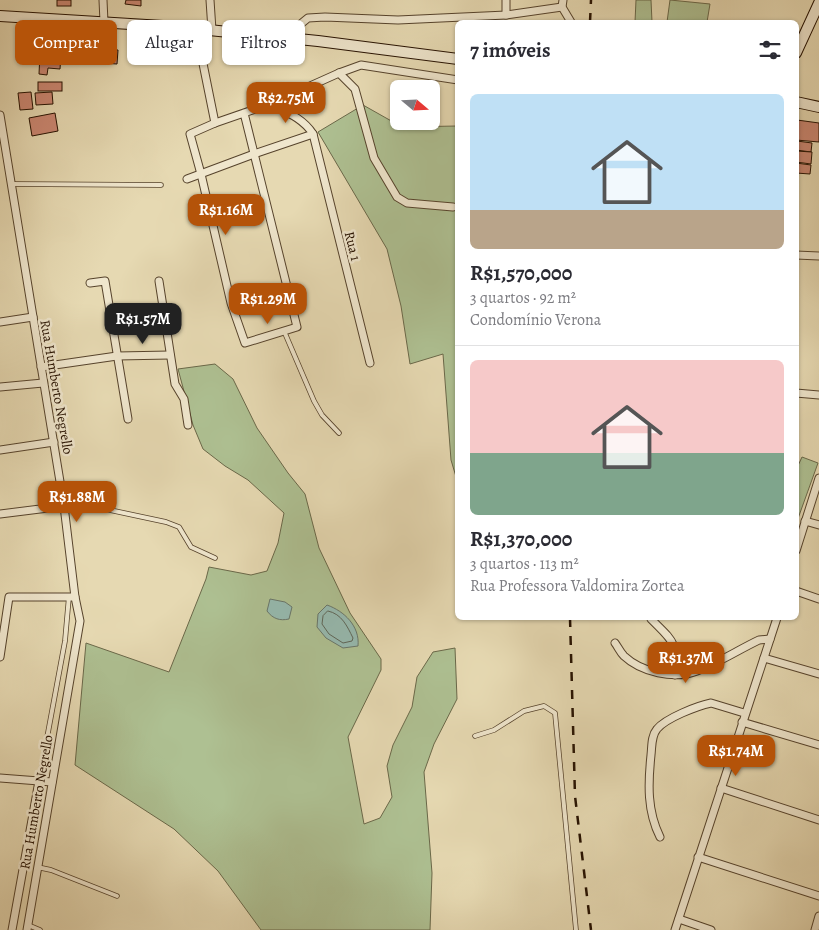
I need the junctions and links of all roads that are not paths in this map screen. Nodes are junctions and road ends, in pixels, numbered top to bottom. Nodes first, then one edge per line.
1 (103, 0) edge
2 (210, 0) edge
3 (506, 0) edge
4 (563, 3) edge
5 (819, 3) edge
6 (506, 15) junction
7 (0, 16) edge
8 (69, 20) edge
9 (104, 20) edge
10 (211, 20) edge
11 (305, 20) edge
12 (569, 20) edge
13 (212, 30) edge
14 (222, 31) edge
15 (305, 40) edge
16 (799, 46) edge
17 (455, 59) edge
18 (204, 65) edge
19 (338, 73) junction
20 (455, 80) edge
21 (799, 103) edge
22 (270, 104) junction
23 (819, 107) edge
24 (244, 113) junction
25 (0, 115) edge
26 (216, 123) junction
27 (313, 134) junction
28 (254, 154) junction
29 (9, 172) junction
30 (0, 173) edge
31 (201, 174) junction
32 (187, 179) dead end
33 (11, 184) junction
34 (161, 185) dead end
35 (453, 207) dead end
36 (799, 255) edge
37 (819, 256) edge
38 (160, 281) dead end
39 (90, 282) dead end
40 (33, 317) junction
41 (0, 322) edge
42 (284, 331) junction
43 (170, 355) junction
44 (117, 356) junction
45 (370, 363) dead end
46 (41, 367) junction
47 (43, 383) junction
48 (0, 387) edge
49 (799, 393) edge
50 (819, 395) edge
51 (128, 419) dead end
52 (188, 425) dead end
53 (339, 433) dead end
54 (54, 442) junction
55 (0, 450) edge
56 (819, 478) edge
57 (64, 503) junction
58 (0, 514) edge
59 (805, 520) junction
60 (819, 525) edge
61 (799, 541) edge
62 (215, 558) dead end
63 (799, 592) edge
64 (72, 596) junction
65 (819, 599) edge
66 (652, 620) edge
67 (776, 620) edge
68 (770, 639) junction
69 (615, 643) dead end
70 (0, 657) edge
71 (764, 658) junction
72 (675, 674) junction
73 (819, 674) edge
74 (744, 714) junction
75 (742, 722) junction
76 (475, 736) dead end
77 (819, 745) edge
78 (0, 778) edge
79 (39, 782) junction
80 (52, 782) junction
81 (721, 788) junction
82 (819, 820) edge
83 (660, 838) dead end
84 (698, 857) junction
85 (37, 867) junction
86 (117, 896) dead end
87 (819, 896) edge
88 (819, 916) edge
89 (678, 919) junction
90 (27, 927) edge
91 (12, 930) edge
92 (40, 930) edge
93 (576, 930) edge
94 (675, 930) edge
95 (711, 930) edge
96 (815, 930) edge

1 - 9 street
2 - 10 street
3 - 6 street
4 - 6 street
4 - 12 street
5 - 16 street
6 - 11 street
7 - 8 street
13 - 14 street
15 - 17 street
18 - 26 street
19 - 20 street
19 - 22 street
19 - 35 street
21 - 23 street
22 - 24 street
22 - 27 street
24 - 26 street
24 - 28 street
25 - 29 street, Rua Humberto Negrello
26 - 31 street
27 - 28 street
27 - 45 street, Rua 1
28 - 31 street
28 - 42 street
29 - 30 street
29 - 33 street, Rua Humberto Negrello
31 - 32 street
31 - 42 street
33 - 34 lane
33 - 40 street, Rua Humberto Negrello
36 - 37 street
38 - 43 street
39 - 44 street
40 - 41 street
40 - 46 street, Rua Humberto Negrello
42 - 53 lane
43 - 44 street
43 - 52 street
44 - 46 street
44 - 51 street
46 - 47 street, Rua Humberto Negrello
47 - 48 street
47 - 54 street, Rua Humberto Negrello
49 - 50 street
54 - 55 street
54 - 57 street, Rua Humberto Negrello
56 - 59 street
57 - 58 street
57 - 62 lane
57 - 64 street, Rua Humberto Negrello
59 - 60 street
59 - 61 street
63 - 65 street
64 - 70 street
64 - 79 lane, Rua Humberto Negrello
64 - 80 street, Rua Humberto Negrello
66 - 72 street
67 - 68 street
68 - 71 street
68 - 72 street
69 - 72 street
71 - 73 street
71 - 74 street
74 - 75 street
74 - 83 street
75 - 77 street
75 - 81 street
76 - 93 lane
78 - 79 street
79 - 80 street
79 - 91 street, Rua Humberto Negrello
80 - 85 street, Rua Humberto Negrello
81 - 82 street
81 - 84 street
84 - 87 street
84 - 89 street
85 - 86 lane
85 - 90 street, Rua Humberto Negrello
88 - 96 street
89 - 94 street
89 - 95 street
90 - 92 lane

